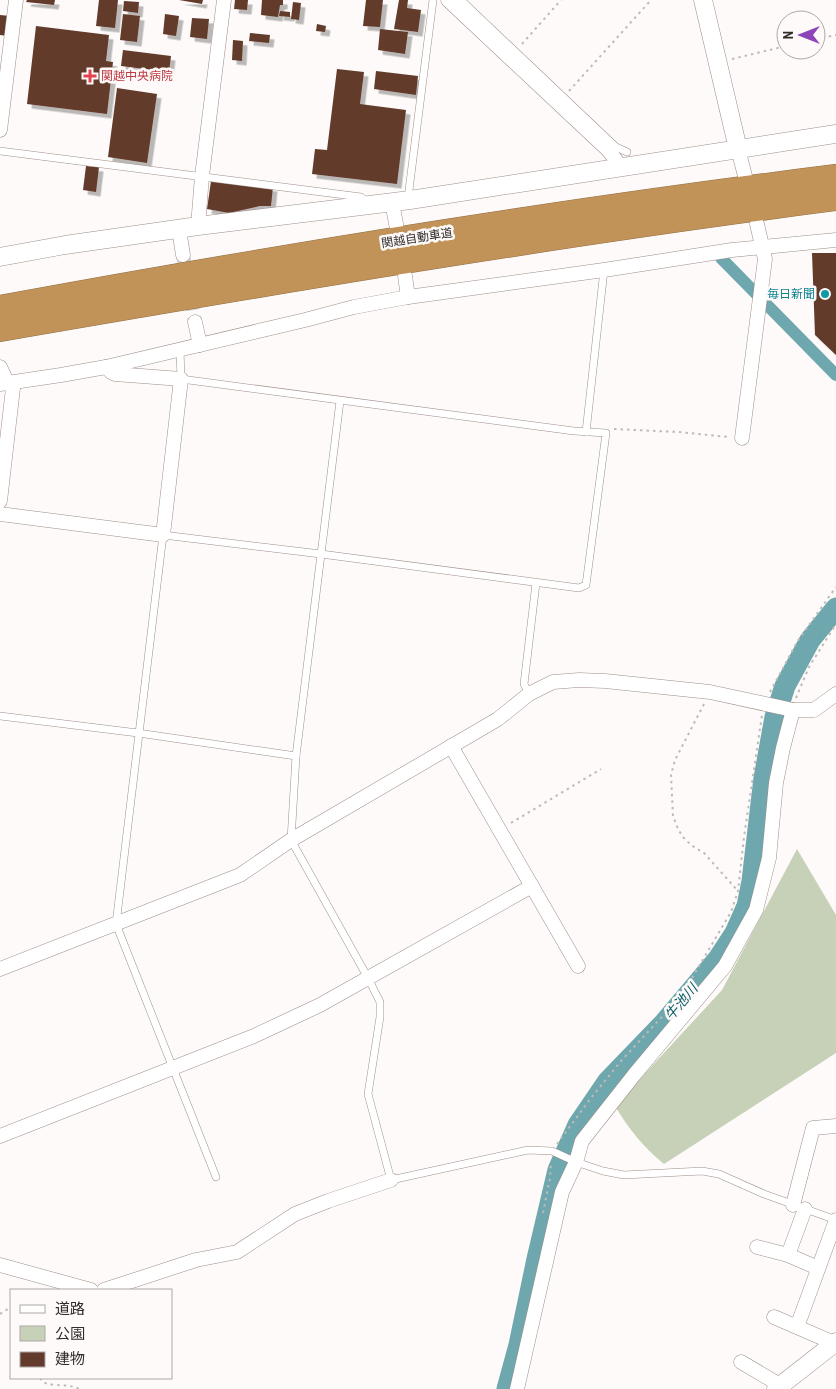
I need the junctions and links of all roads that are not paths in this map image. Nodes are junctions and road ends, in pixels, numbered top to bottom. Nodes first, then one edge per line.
1 (16, 0) edge
2 (224, 0) edge
3 (433, 0) edge
4 (448, 0) edge
5 (461, 0) edge
6 (703, 0) edge
7 (0, 130) edge
8 (836, 134) edge
9 (738, 149) junction
10 (0, 152) edge
11 (627, 152) dead end
12 (618, 168) junction
13 (202, 176) junction
14 (745, 176) dead end
15 (836, 177) edge
16 (836, 198) edge
17 (410, 200) junction
18 (392, 202) junction
19 (369, 206) junction
20 (757, 224) dead end
21 (198, 226) junction
22 (179, 229) junction
23 (397, 229) dead end
24 (836, 240) edge
25 (762, 246) junction
26 (183, 255) tunnel mouth
27 (0, 257) edge
28 (604, 270) junction
29 (405, 276) dead end
30 (408, 296) junction
31 (0, 308) edge
32 (195, 322) tunnel mouth
33 (0, 329) edge
34 (200, 345) junction
35 (180, 349) junction
36 (106, 366) junction
37 (0, 367) edge
38 (181, 379) junction
39 (4, 383) edge
40 (340, 401) junction
41 (586, 432) junction
42 (742, 438) road end
43 (0, 501) edge
44 (0, 514) edge
45 (163, 535) junction
46 (321, 554) junction
47 (536, 583) junction
48 (529, 694) junction
49 (836, 694) edge
50 (791, 709) junction
51 (0, 716) edge
52 (138, 733) junction
53 (451, 746) junction
54 (296, 756) junction
55 (291, 840) junction
56 (532, 886) junction
57 (116, 924) junction
58 (578, 966) dead end
59 (0, 969) edge
60 (368, 978) junction
61 (173, 1069) junction
62 (836, 1126) edge
63 (0, 1136) edge
64 (576, 1162) junction
65 (216, 1177) dead end
66 (391, 1180) junction
67 (799, 1207) junction
68 (836, 1220) edge
69 (756, 1247) dead end
70 (788, 1255) junction
71 (0, 1264) edge
72 (818, 1268) junction
73 (88, 1289) edge
74 (107, 1289) edge
75 (774, 1316) dead end
76 (797, 1327) junction
77 (835, 1342) edge
78 (741, 1362) dead end
79 (778, 1387) edge
80 (517, 1389) edge

1 - 7 street
2 - 13 street
3 - 17 lane
4 - 12 street
5 - 11 lane
6 - 9 street
8 - 9 street
9 - 12 street
9 - 14 street
10 - 13 lane
12 - 17 street
13 - 19 lane
13 - 21 street
15 - 31 highway, 関越自動車道
16 - 33 highway, 関越自動車道
17 - 18 street
18 - 19 street
18 - 23 street
19 - 21 street
20 - 25 street
21 - 22 street
22 - 26 street
22 - 27 street
24 - 25 street
25 - 28 street
25 - 42 street
28 - 30 street
28 - 41 lane
29 - 30 street
30 - 34 street
32 - 34 street
34 - 35 street
35 - 36 street
35 - 38 lane
36 - 38 street
36 - 39 street
37 - 39 street
38 - 40 lane
38 - 45 street
39 - 43 street
40 - 41 lane
40 - 46 lane
41 - 47 lane
44 - 45 street
45 - 46 lane
45 - 52 lane
46 - 47 lane
46 - 54 lane
47 - 48 lane
48 - 50 street
48 - 53 street
49 - 50 street
50 - 64 street
51 - 52 lane
52 - 54 lane
52 - 57 lane
53 - 55 street
53 - 56 street
54 - 55 lane
55 - 57 street
55 - 60 lane
56 - 58 street
56 - 60 street
57 - 59 street
57 - 61 lane
60 - 61 street
60 - 66 lane
61 - 63 street
61 - 65 lane
62 - 67 street
64 - 66 lane
64 - 67 lane
64 - 80 street
66 - 74 street
67 - 68 lane
67 - 70 street
68 - 72 street
69 - 70 street
70 - 72 street
71 - 73 street
72 - 76 street
75 - 76 street
76 - 77 street
77 - 79 street
78 - 79 street

